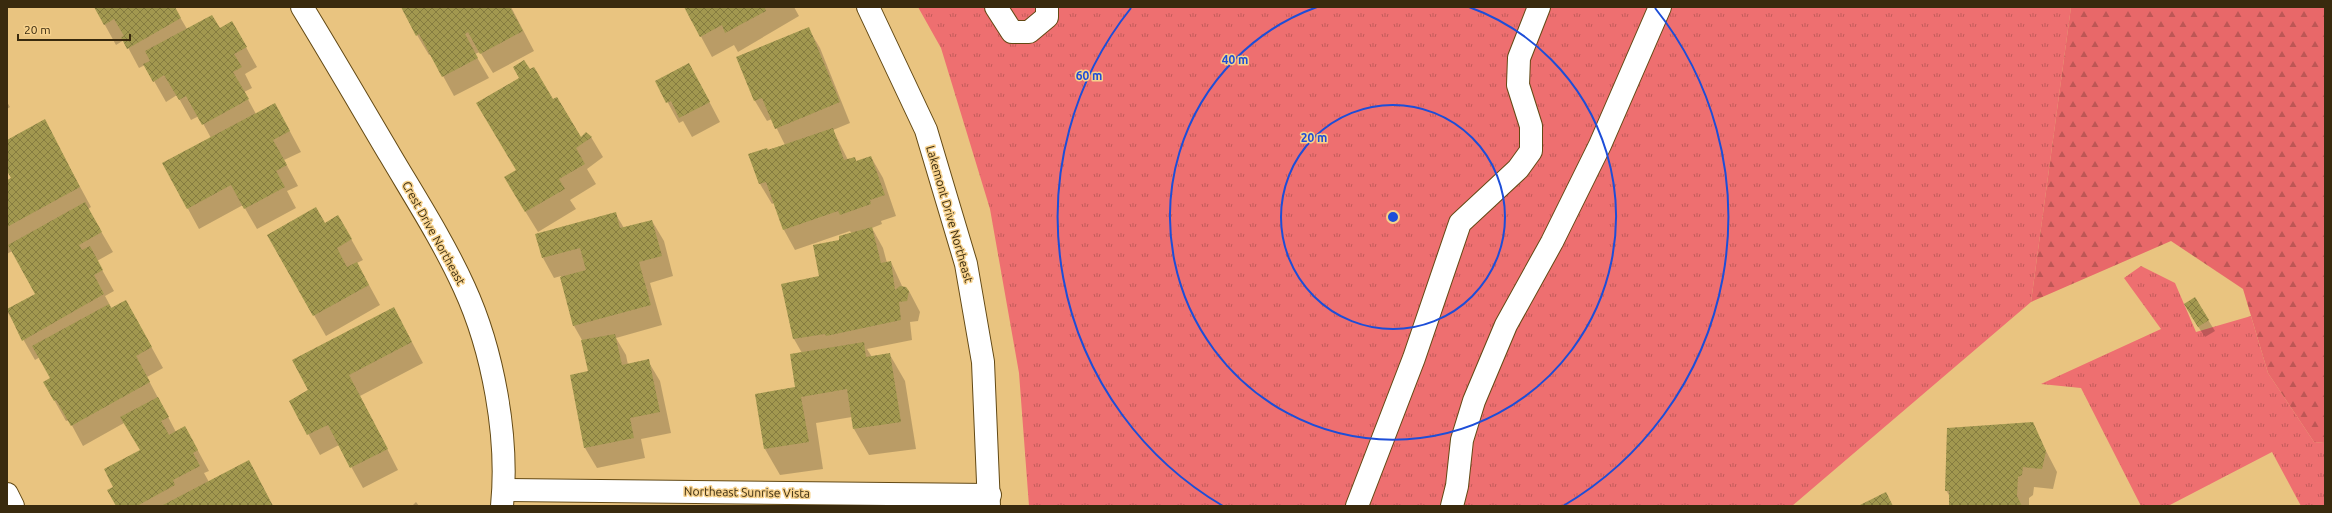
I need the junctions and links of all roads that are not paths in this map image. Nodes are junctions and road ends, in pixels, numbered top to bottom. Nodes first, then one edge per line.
1 (302, 7) edge
2 (868, 7) edge
3 (996, 7) edge
4 (1047, 7) edge
5 (1539, 7) edge
6 (1660, 7) edge
7 (7, 494) edge
8 (503, 498) edge
9 (989, 500) edge
10 (13, 506) edge
11 (1358, 506) edge
12 (1452, 506) edge

1 - 8 street, Crest Drive Northeast
2 - 9 street, Lakemont Drive Northeast
3 - 4 street
5 - 11 street
6 - 12 street
7 - 10 street
8 - 9 street, Northeast Sunrise Vista

